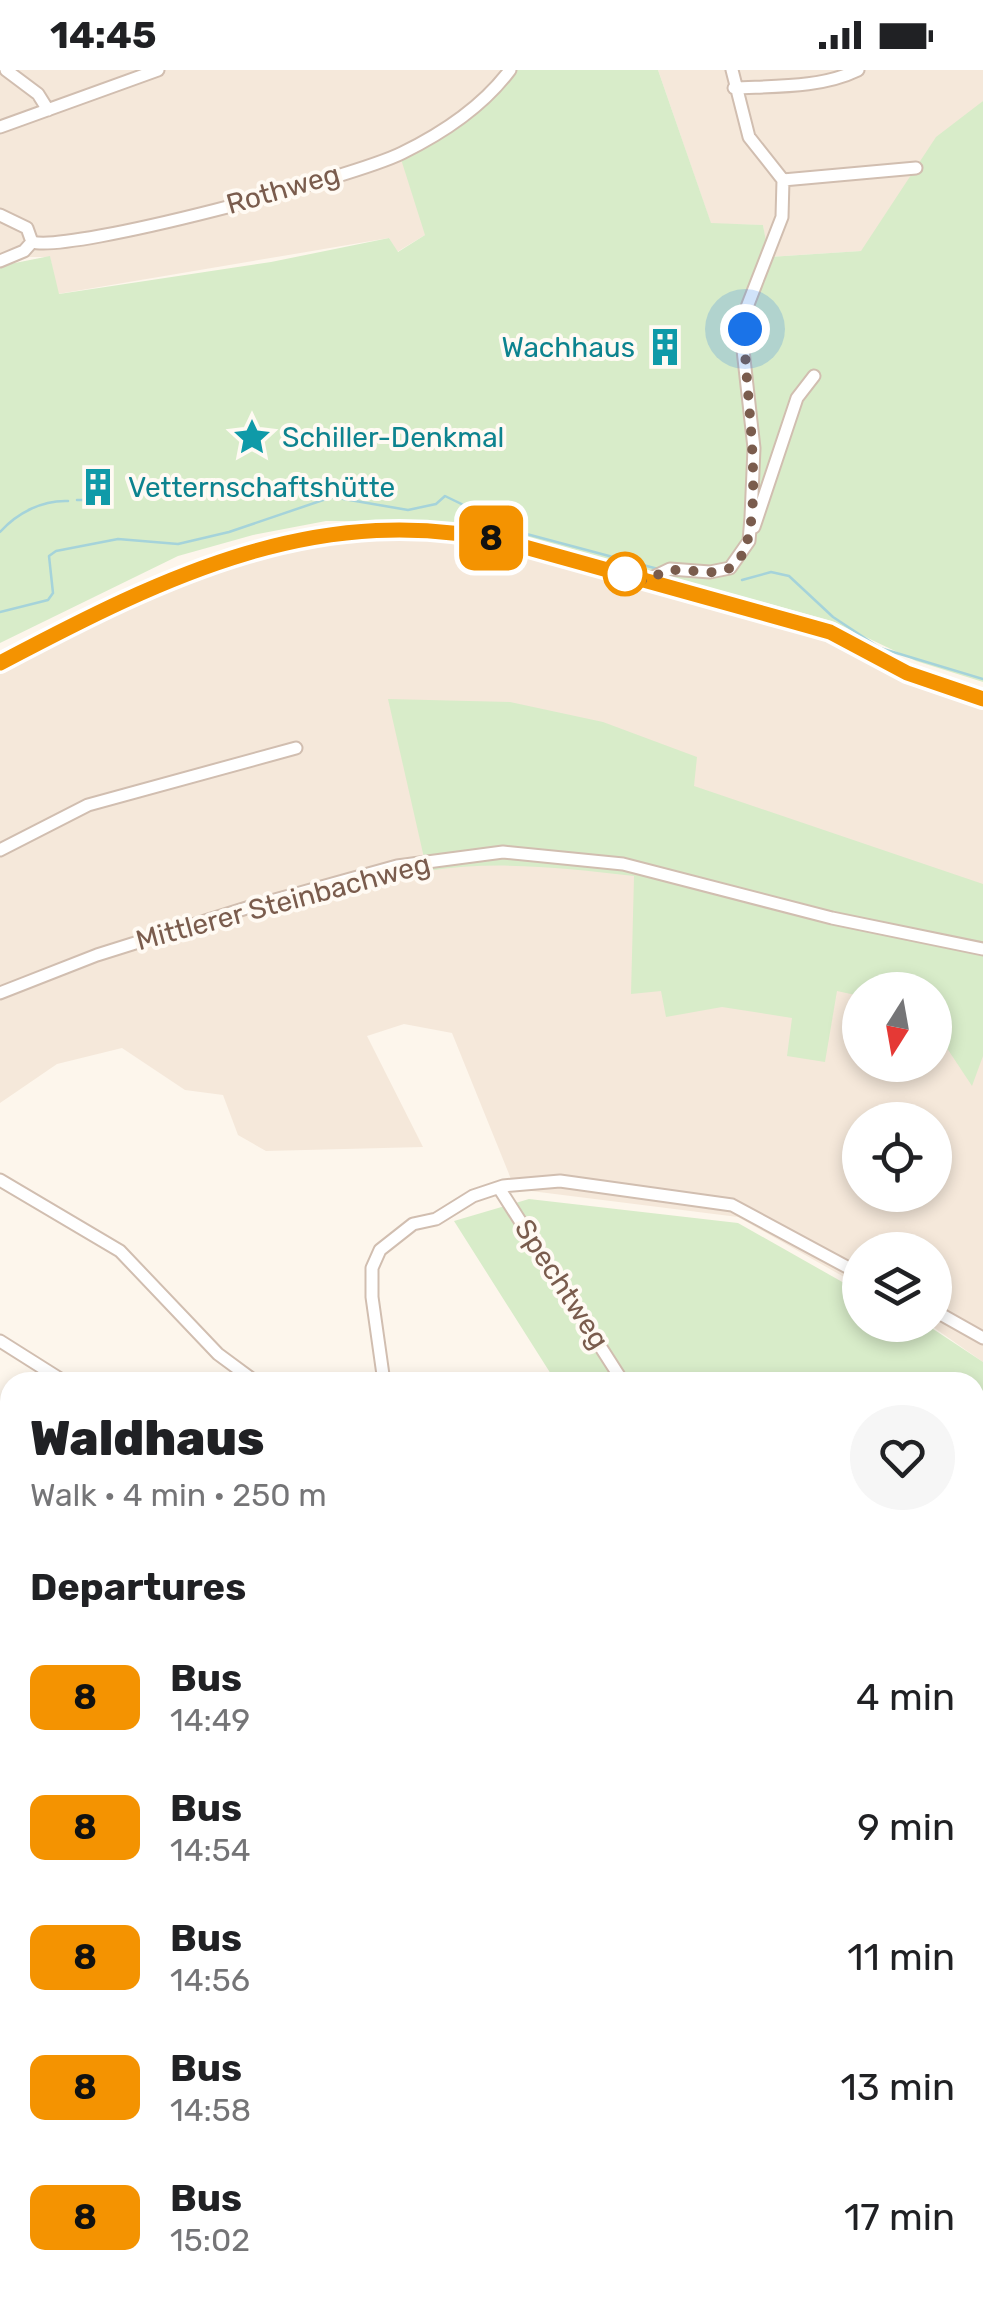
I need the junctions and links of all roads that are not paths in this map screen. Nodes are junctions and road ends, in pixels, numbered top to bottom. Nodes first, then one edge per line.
1 (6, 70) edge
2 (158, 70) edge
3 (732, 70) edge
4 (858, 70) edge
5 (507, 71) edge
6 (734, 88) junction
7 (48, 110) junction
8 (0, 127) edge
9 (916, 168) dead end
10 (783, 180) junction
11 (0, 215) edge
12 (32, 242) junction
13 (0, 261) edge
14 (814, 376) dead end
15 (749, 540) junction
16 (651, 578) junction
17 (0, 663) edge
18 (983, 699) edge
19 (296, 748) dead end
20 (0, 850) edge
21 (983, 948) edge
22 (0, 993) edge
23 (0, 1180) edge
24 (498, 1188) junction
25 (842, 1264) edge
26 (952, 1321) edge
27 (983, 1338) edge
28 (0, 1341) edge
29 (48, 1372) edge
30 (242, 1372) edge
31 (383, 1372) edge
32 (616, 1372) edge

1 - 7 street
2 - 7 street
3 - 6 street
4 - 6 street
5 - 12 street, Rothweg
6 - 10 street
7 - 8 street
9 - 10 street
10 - 15 street
11 - 12 street
12 - 13 street
14 - 15 street
15 - 16 street
16 - 17 street
16 - 18 street
19 - 20 street
21 - 22 street, Mittlerer Steinbachweg
23 - 30 street
24 - 25 street
24 - 31 street
24 - 32 street, Spechtweg
26 - 27 street
28 - 29 street

